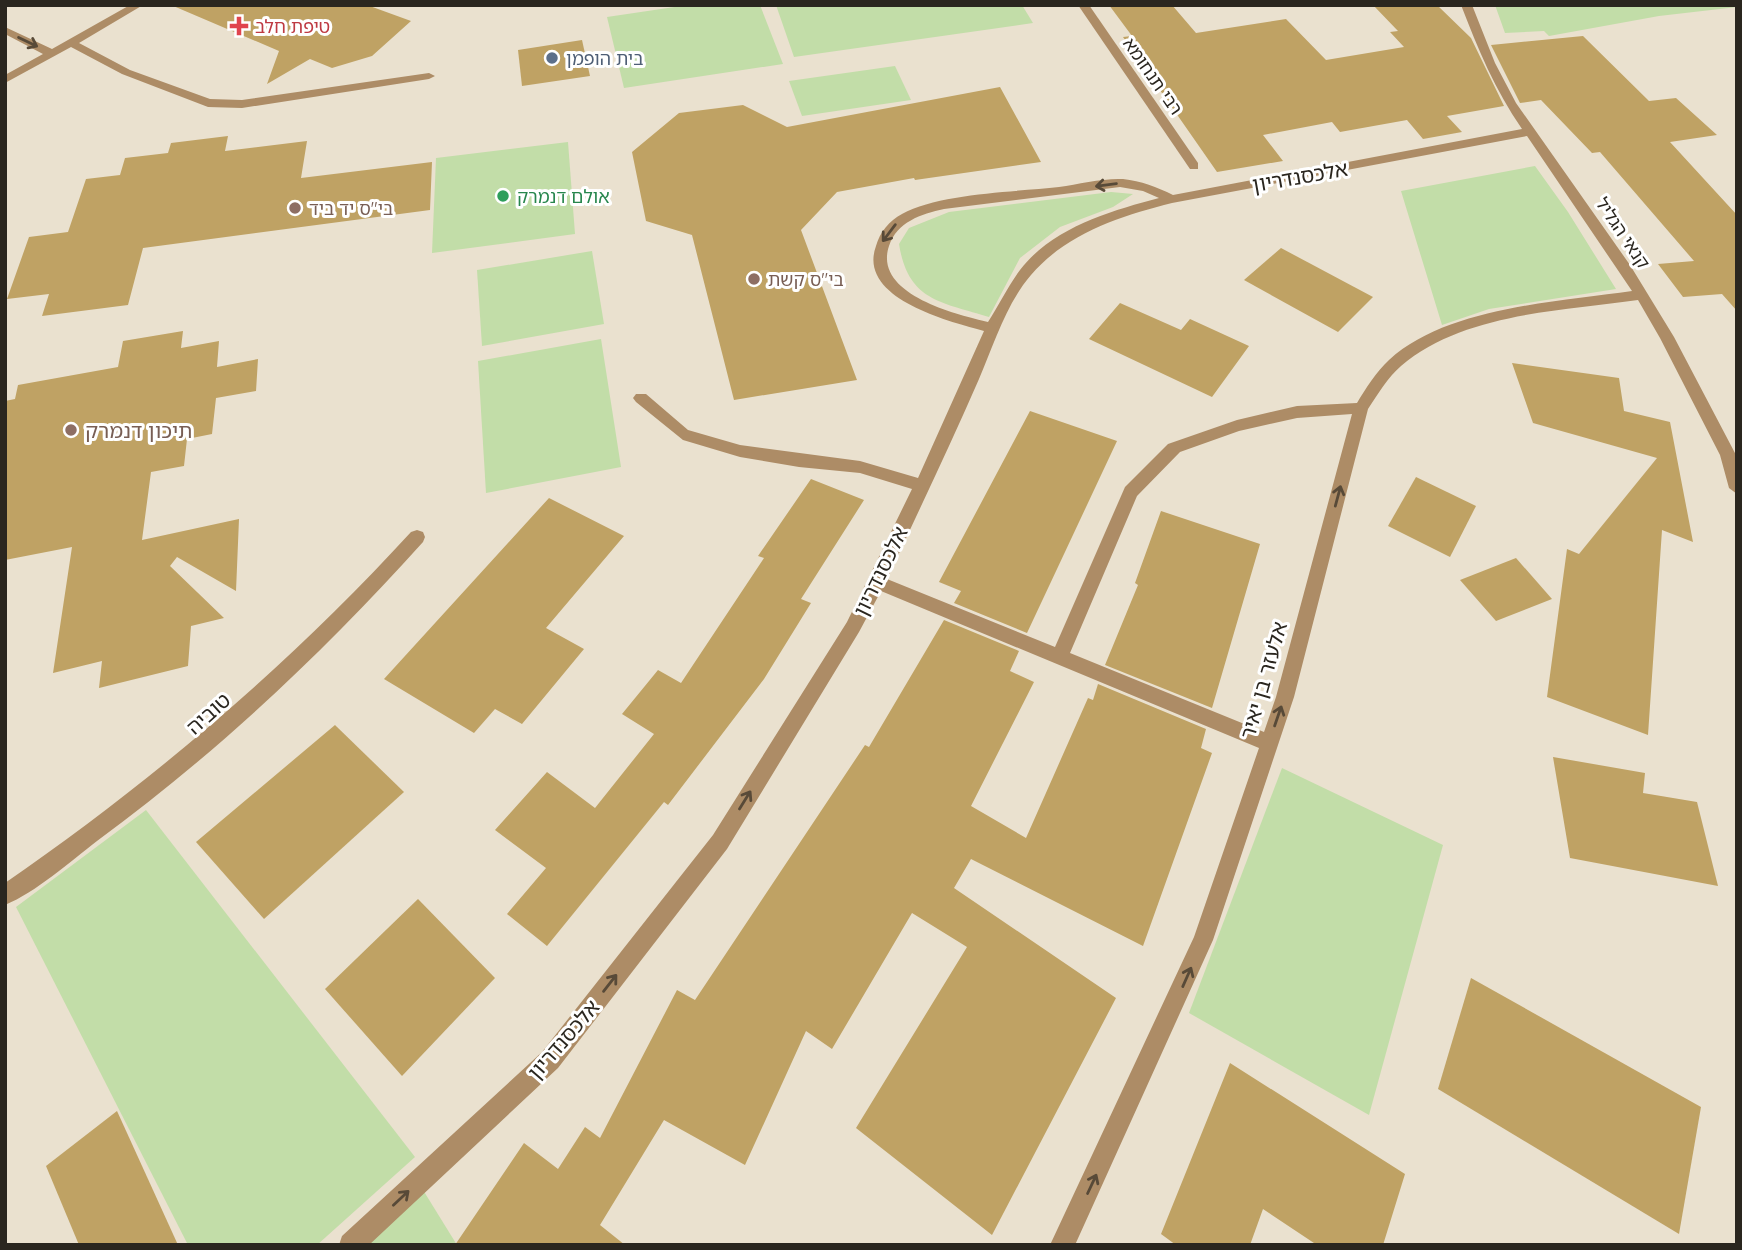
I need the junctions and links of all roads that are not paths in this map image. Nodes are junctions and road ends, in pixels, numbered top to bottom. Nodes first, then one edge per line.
1 (138, 5) edge
2 (1083, 5) edge
3 (1466, 5) edge
4 (5, 30) edge
5 (71, 43) junction
6 (51, 53) junction
7 (429, 76) dead end
8 (5, 80) edge
9 (1528, 132) junction
10 (1194, 166) dead end
11 (1171, 198) junction
12 (1641, 295) junction
13 (992, 328) junction
14 (641, 398) dead end
15 (1361, 408) junction
16 (1732, 456) edge
17 (920, 485) junction
18 (1737, 488) edge
19 (417, 537) dead end
20 (877, 582) junction
21 (1059, 657) junction
22 (1269, 743) junction
23 (5, 895) edge
24 (351, 1245) edge
25 (1062, 1245) edge

1 - 5 street
2 - 10 street, רבי תנחומא
3 - 9 street, קנאי הגליל
4 -> 6 street
5 - 6 street
5 - 7 street
6 - 8 street
9 - 11 street, אלכסנדריון
9 - 12 street, קנאי הגליל
11 - 13 street, אלכסנדריון
11 -> 13 street
12 - 15 street, אלעזר בן יאיר
12 - 16 street, קנאי הגליל
13 - 17 street, אלכסנדריון
14 - 17 street
15 - 21 street
22 -> 15 street, אלעזר בן יאיר
16 - 18 street, קנאי הגליל
17 - 20 street, אלכסנדריון
19 - 23 street, טוביה
20 - 21 street
24 -> 20 street, אלכסנדריון
21 - 22 street
25 -> 22 street, אלעזר בן יאיר

